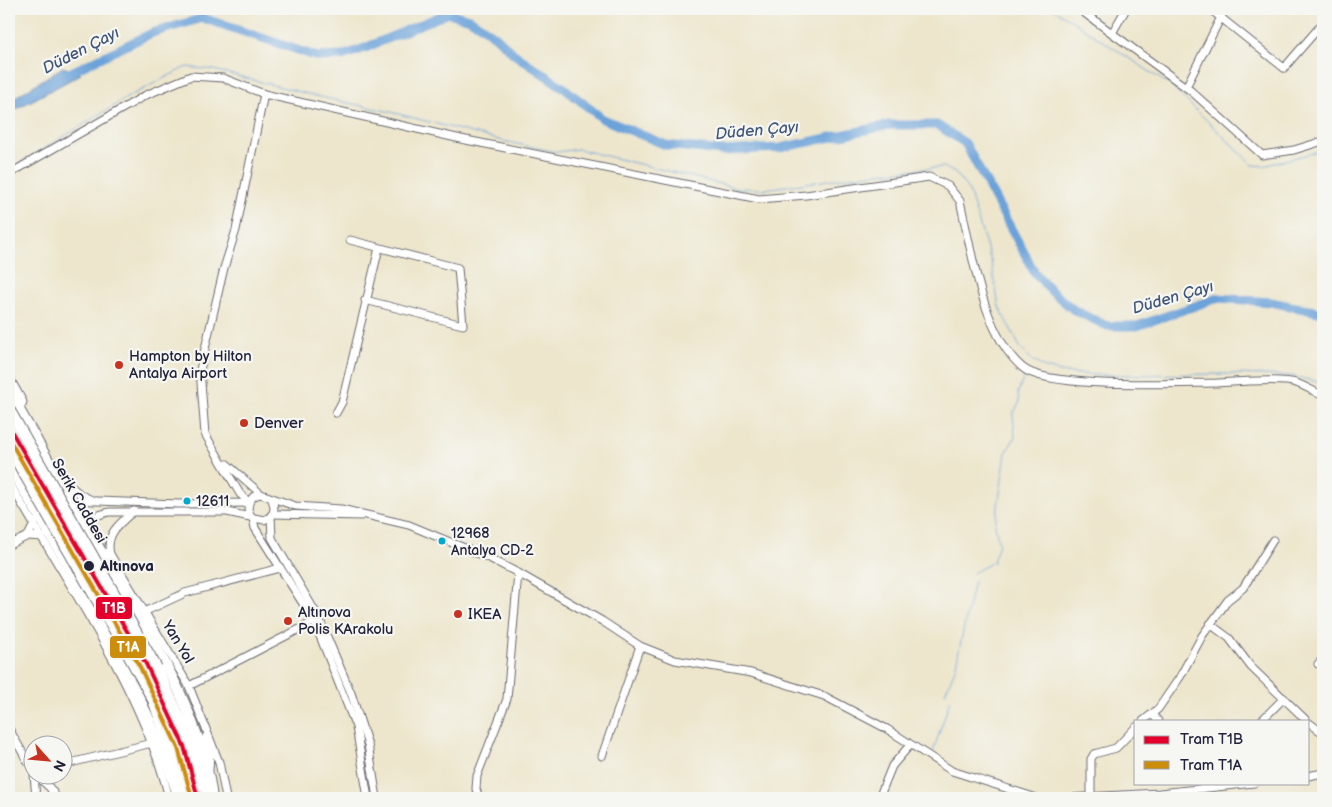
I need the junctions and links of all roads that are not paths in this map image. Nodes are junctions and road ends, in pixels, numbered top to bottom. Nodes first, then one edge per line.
1 (1078, 9) edge
2 (1126, 9) edge
3 (1210, 9) edge
4 (1223, 12) edge
5 (1322, 26) edge
6 (1112, 33) junction
7 (1186, 87) junction
8 (264, 94) junction
9 (1323, 141) edge
10 (9, 174) edge
11 (350, 240) dead end
12 (378, 248) junction
13 (365, 300) junction
14 (9, 377) edge
15 (9, 392) edge
16 (1323, 396) edge
17 (17, 407) edge
18 (336, 413) dead end
19 (9, 448) edge
20 (223, 461) junction
21 (9, 465) edge
22 (55, 473) junction
23 (9, 482) edge
24 (261, 494) junction
25 (70, 500) junction
26 (272, 500) junction
27 (97, 502) junction
28 (249, 502) junction
29 (134, 511) junction
30 (104, 514) junction
31 (272, 515) junction
32 (369, 516) junction
33 (252, 517) junction
34 (36, 520) junction
35 (83, 522) junction
36 (117, 526) junction
37 (28, 536) junction
38 (46, 537) junction
39 (1273, 540) dead end
40 (9, 545) edge
41 (280, 568) junction
42 (518, 573) junction
43 (129, 600) junction
44 (144, 612) junction
45 (317, 620) junction
46 (1210, 624) junction
47 (640, 646) junction
48 (188, 686) junction
49 (1284, 698) junction
50 (1152, 714) junction
51 (1144, 720) edge
52 (1157, 720) edge
53 (1261, 720) edge
54 (1307, 720) edge
55 (1310, 723) edge
56 (9, 729) edge
57 (1134, 729) edge
58 (207, 730) junction
59 (1320, 731) dead end
60 (152, 743) junction
61 (910, 745) junction
62 (22, 752) edge
63 (602, 756) dead end
64 (72, 763) edge
65 (1323, 773) edge
66 (209, 776) junction
67 (1310, 776) edge
68 (35, 784) edge
69 (45, 784) edge
70 (1175, 784) edge
71 (1245, 784) edge
72 (1176, 792) junction
73 (1159, 796) edge
74 (1091, 797) junction
75 (36, 798) edge
76 (57, 798) edge
77 (169, 798) edge
78 (179, 798) edge
79 (186, 798) edge
80 (207, 798) edge
81 (212, 798) edge
82 (226, 798) edge
83 (368, 798) edge
84 (377, 798) edge
85 (479, 798) edge
86 (878, 798) edge
87 (1037, 798) edge
88 (1066, 798) edge

1 - 6 street
2 - 6 street
3 - 4 street
4 - 5 street
4 - 7 street
6 - 7 street
7 - 9 street
8 - 10 street
8 - 16 street
8 - 20 street
11 - 12 street
12 - 13 street
12 - 13 street
13 - 18 street
14 - 17 street
15 - 17 highway
17 - 22 highway
17 - 80 highway, Serik Caddesi, bridge
19 - 79 highway, bridge
20 - 24 street
20 - 28 street
21 - 34 highway
22 - 25 highway
22 - 27 street
23 - 34 street
24 - 26 street
24 - 28 street
25 - 27 street
25 - 34 street
25 - 35 highway
26 - 31 street
26 - 32 street
27 - 28 street
28 - 33 street
29 - 30 street
29 - 33 street
29 - 36 street
30 - 35 street
30 - 36 street
31 - 32 street
31 - 33 street
31 - 45 street
32 - 42 street
33 - 41 street
34 - 37 street
34 - 38 highway
35 - 38 street
35 - 43 highway
36 - 44 street, Yan Yol
37 - 38 street
37 - 40 street
38 - 60 street
38 - 78 highway
39 - 46 street
41 - 44 street
41 - 45 street
42 - 47 street
42 - 85 street
43 - 44 street
43 - 66 highway
44 - 48 street, Yan Yol
45 - 48 street
45 - 83 street
45 - 84 street
46 - 49 street
46 - 50 street
47 - 61 street
47 - 63 street
48 - 58 street, Yan Yol
49 - 53 street
49 - 54 street
50 - 51 street
50 - 52 street
55 - 59 street
56 - 62 street
57 - 74 street
58 - 66 street
58 - 82 street, Yan Yol
60 - 64 street
60 - 77 street
61 - 86 street
61 - 87 street
65 - 67 street
66 - 81 highway
68 - 75 street
69 - 76 street
70 - 72 street
71 - 72 street
72 - 73 street
73 - 74 street
74 - 88 street

